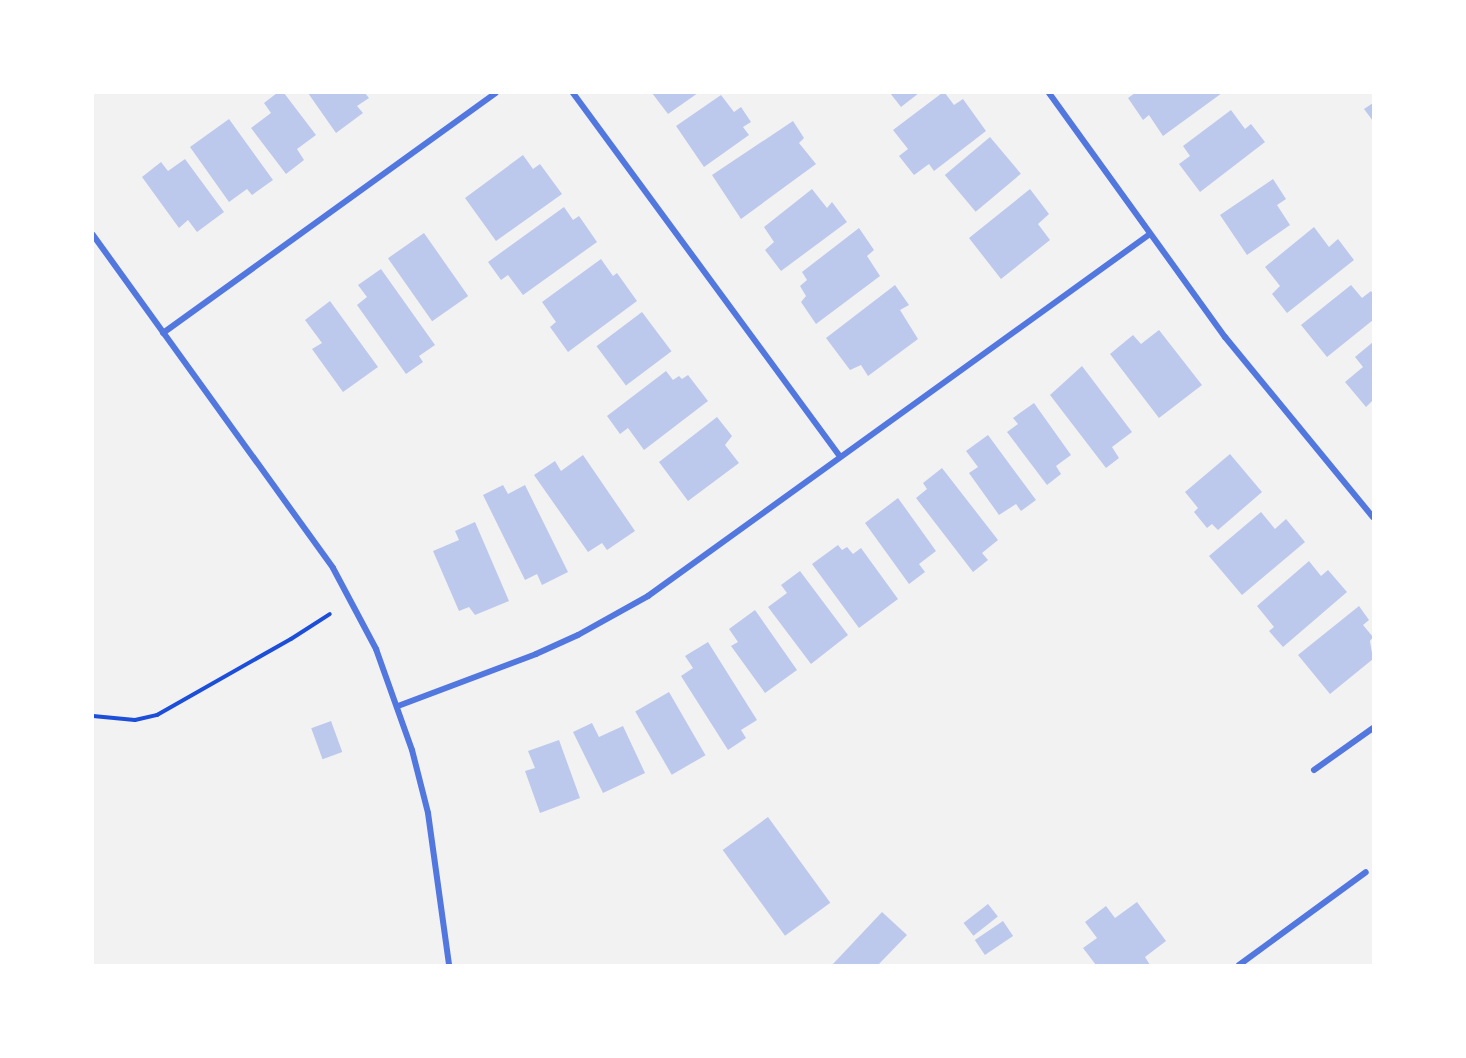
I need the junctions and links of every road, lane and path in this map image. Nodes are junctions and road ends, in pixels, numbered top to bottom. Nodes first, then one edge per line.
1 (496, 93) edge
2 (573, 93) edge
3 (1049, 93) edge
4 (1150, 234) junction
5 (93, 235) edge
6 (163, 333) junction
7 (840, 457) junction
8 (1373, 517) edge
9 (330, 614) dead end
10 (398, 706) junction
11 (93, 716) edge
12 (1373, 728) edge
13 (1314, 770) dead end
14 (1366, 872) dead end
15 (449, 965) edge
16 (1239, 965) edge

1 - 6 street
2 - 7 street
3 - 4 street
4 - 7 street
4 - 8 street
5 - 6 street
6 - 10 street
7 - 10 street
9 - 11 path
10 - 15 street
12 - 13 street
14 - 16 street

